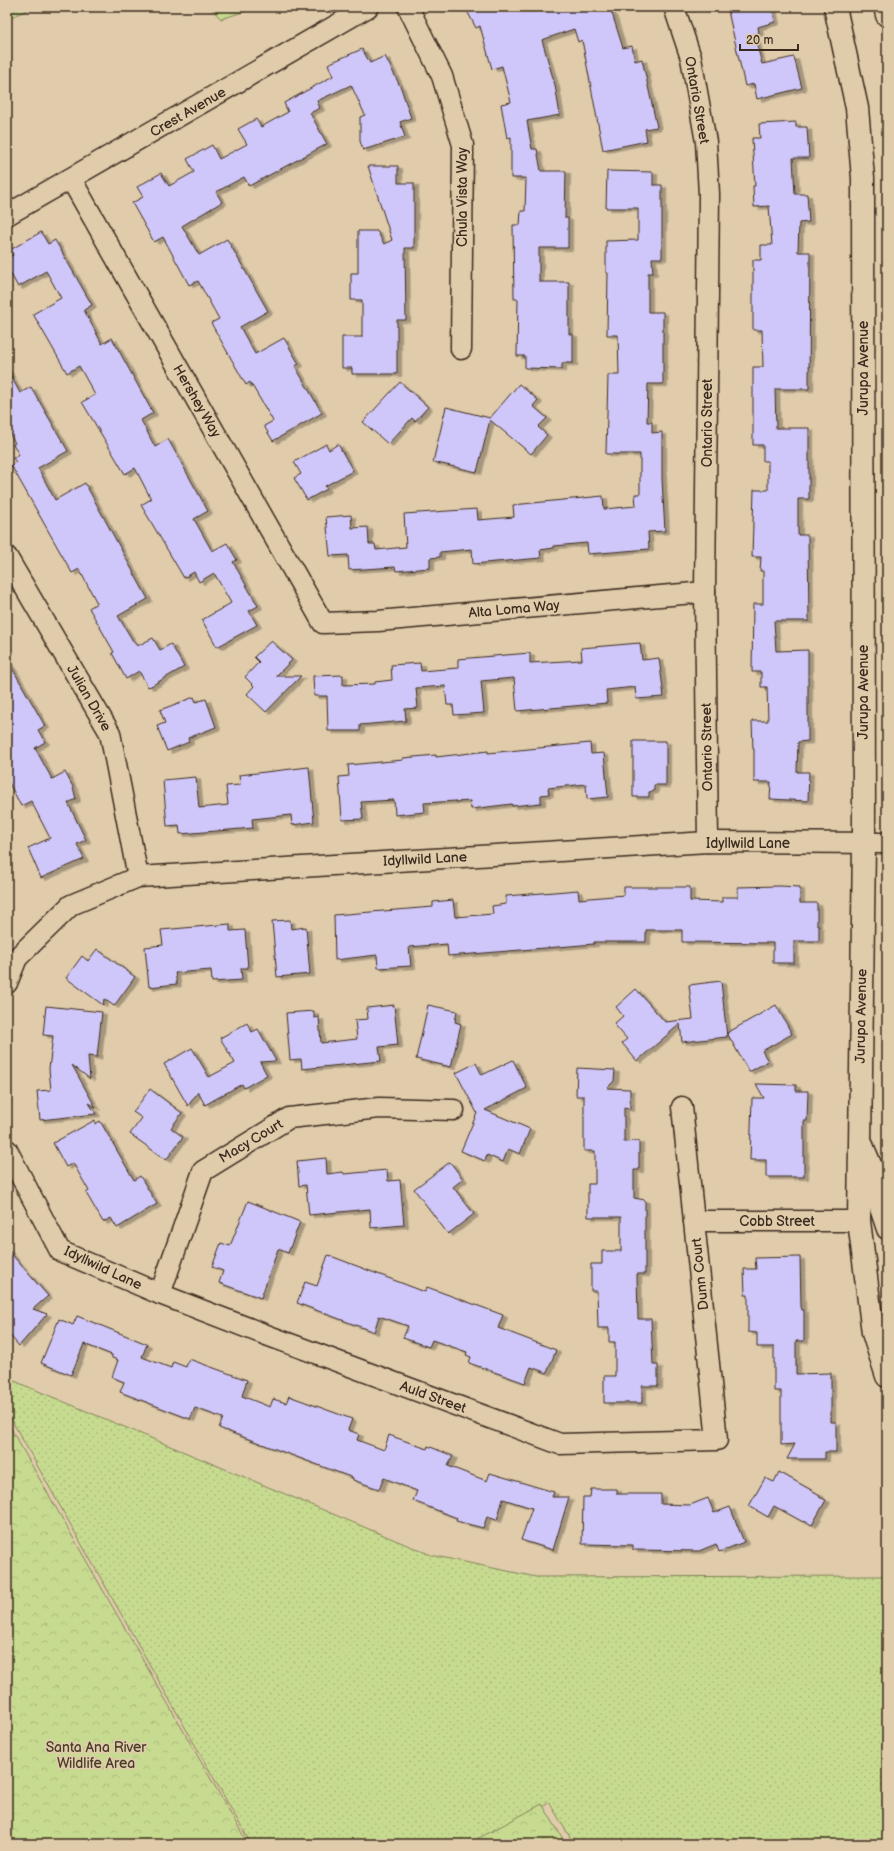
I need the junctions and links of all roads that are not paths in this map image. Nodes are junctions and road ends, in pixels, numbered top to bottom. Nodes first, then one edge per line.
1 (368, 7) edge
2 (408, 7) edge
3 (674, 7) edge
4 (835, 7) edge
5 (885, 7) edge
6 (887, 15) edge
7 (71, 179) junction
8 (7, 215) edge
9 (462, 350) dead end
10 (7, 557) edge
11 (705, 592) junction
12 (323, 623) joint
13 (708, 842) junction
14 (887, 843) edge
15 (864, 844) junction
16 (138, 877) junction
17 (7, 983) edge
18 (682, 1108) dead end
19 (454, 1110) dead end
20 (860, 1138) junction
21 (7, 1150) edge
22 (694, 1221) junction
23 (859, 1221) junction
24 (887, 1229) edge
25 (160, 1294) junction
26 (887, 1376) edge
27 (717, 1440) joint

1 - 7 street, Crest Avenue
2 - 9 street, Chula Vista Way
3 - 11 street, Ontario Street
4 - 15 main road, Jurupa Avenue
5 - 6 main road
7 - 8 street, Crest Avenue
7 - 12 street, Hershey Way
10 - 16 street, Julian Drive
11 - 12 street, Alta Loma Way
11 - 13 street, Ontario Street
13 - 15 street, Idyllwild Lane
13 - 16 street, Idyllwild Lane
14 - 15 street, Idyllwild Lane
15 - 20 main road, Jurupa Avenue
16 - 17 street, Idyllwild Lane
18 - 22 street, Dunn Court
19 - 25 street, Macy Court
20 - 23 main road, Jurupa Avenue
20 - 24 street
21 - 25 street, Idyllwild Lane
22 - 23 street, Cobb Street
22 - 27 street, Dunn Court
23 - 26 main road, Jurupa Avenue
25 - 27 street, Auld Street

